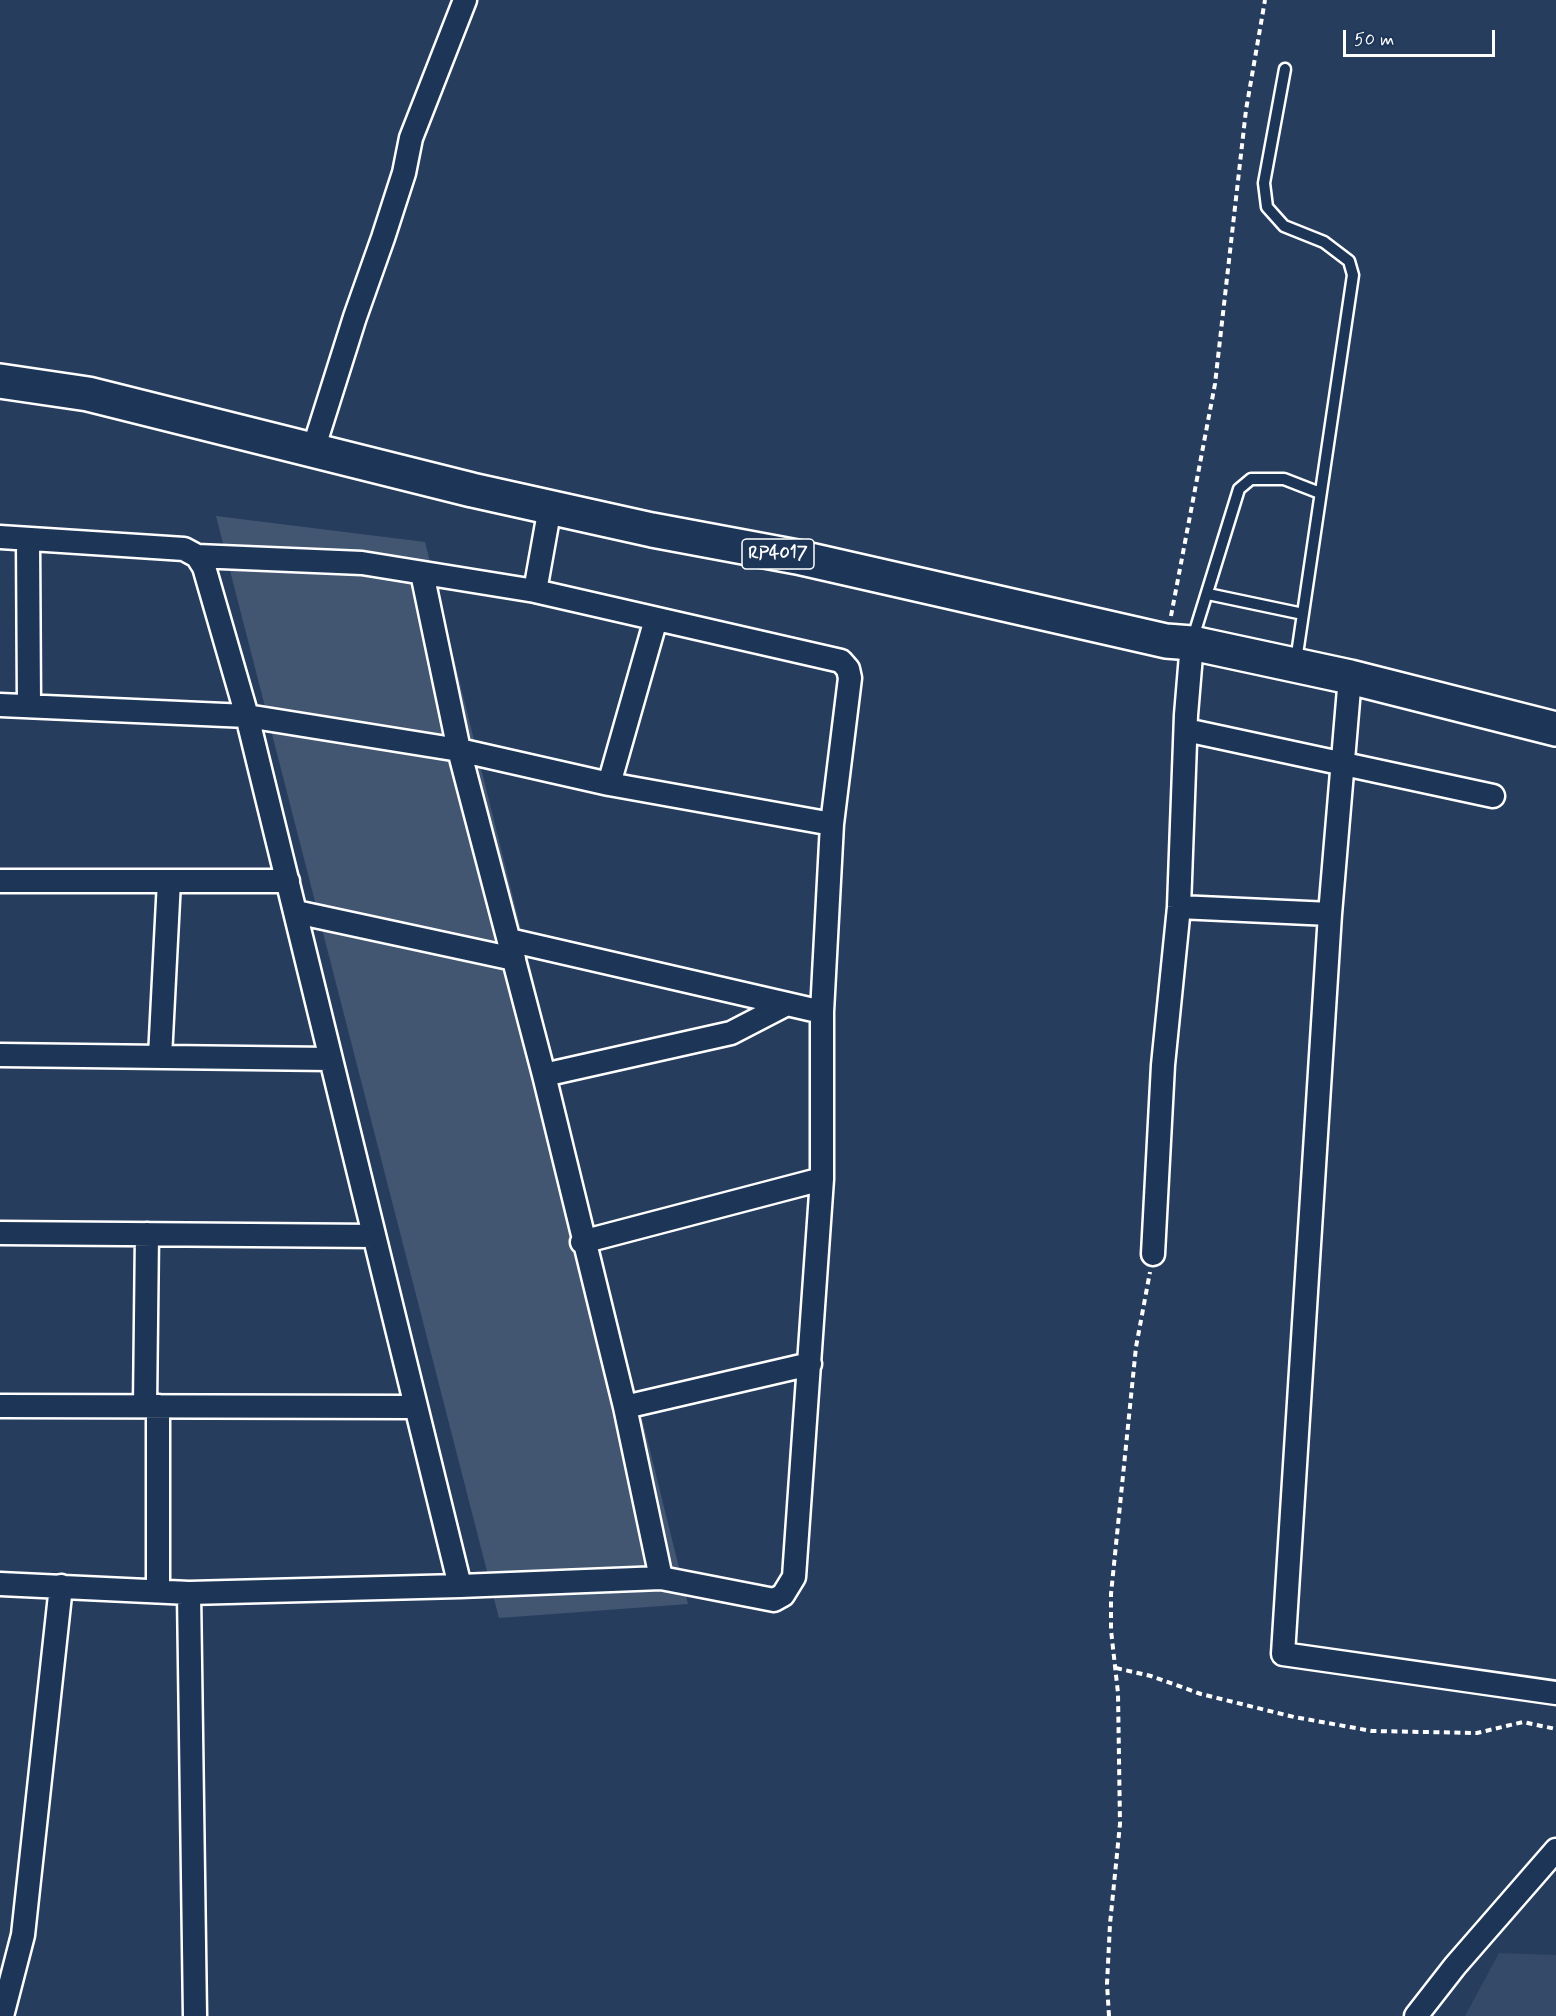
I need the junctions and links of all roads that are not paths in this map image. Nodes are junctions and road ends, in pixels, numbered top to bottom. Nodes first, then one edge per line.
1 (465, 0) edge
2 (1285, 69) dead end
3 (0, 381) edge
4 (312, 450) junction
5 (1320, 493) junction
6 (550, 507) junction
7 (0, 537) edge
8 (28, 539) junction
9 (197, 556) junction
10 (422, 573) junction
11 (535, 591) junction
12 (1208, 594) junction
13 (1303, 614) junction
14 (656, 619) junction
15 (1179, 642) junction
16 (1296, 664) junction
17 (1350, 676) junction
18 (0, 705) edge
19 (29, 705) junction
20 (247, 716) junction
21 (1556, 729) edge
22 (1186, 730) junction
23 (459, 750) junction
24 (1343, 764) junction
25 (609, 784) junction
26 (1493, 796) dead end
27 (832, 824) junction
28 (169, 881) junction
29 (288, 881) junction
30 (0, 882) edge
31 (1179, 907) junction
32 (296, 912) junction
33 (1330, 914) junction
34 (512, 949) junction
35 (787, 1004) junction
36 (822, 1012) junction
37 (0, 1055) edge
38 (160, 1057) junction
39 (330, 1059) junction
40 (544, 1075) junction
41 (822, 1179) junction
42 (0, 1233) edge
43 (147, 1234) junction
44 (374, 1236) junction
45 (582, 1242) junction
46 (1153, 1254) road end
47 (810, 1364) junction
48 (0, 1406) edge
49 (151, 1406) junction
50 (416, 1407) junction
51 (625, 1407) junction
52 (661, 1578) junction
53 (0, 1584) edge
54 (61, 1586) junction
55 (460, 1586) junction
56 (158, 1591) junction
57 (189, 1593) junction
58 (1556, 1693) edge
59 (1556, 1850) edge
60 (2, 2016) edge
61 (195, 2016) edge
62 (1416, 2016) edge

1 - 4 street
2 - 5 lane
3 - 4 main road, RP4017
4 - 6 main road, RP4017
5 - 12 lane
5 - 13 lane
6 - 11 street
6 - 15 main road, RP4017
7 - 8 street
8 - 9 street
8 - 19 street
9 - 10 street
9 - 20 street
10 - 11 street
10 - 23 street
11 - 14 street
12 - 13 lane
12 - 15 lane
13 - 16 lane
14 - 25 street
14 - 27 street
15 - 16 main road, RP4017
15 - 22 street
16 - 17 main road, RP4017
17 - 21 main road, RP4017
17 - 24 street
18 - 19 street
19 - 20 street
20 - 23 street
20 - 29 street
22 - 24 street
22 - 31 street
23 - 25 street
23 - 34 street
24 - 26 street
24 - 33 street
25 - 27 street
27 - 36 street
28 - 29 street
28 - 30 street
28 - 38 street
29 - 32 street
31 - 33 street
31 - 46 street
32 - 34 street
32 - 39 street
33 - 58 street
34 - 35 street
34 - 40 street
35 - 36 street
35 - 40 street
36 - 41 street
37 - 38 street
38 - 39 street
39 - 44 street
40 - 45 street
41 - 45 street
41 - 47 street
42 - 43 street
43 - 44 street
43 - 49 street
44 - 50 street
45 - 51 street
47 - 51 street
47 - 52 street
48 - 49 street
49 - 50 street
49 - 56 street
50 - 55 street
51 - 52 street
52 - 55 street
53 - 54 street
54 - 56 street
54 - 60 street
55 - 57 street
56 - 57 street
57 - 61 street
59 - 62 street

